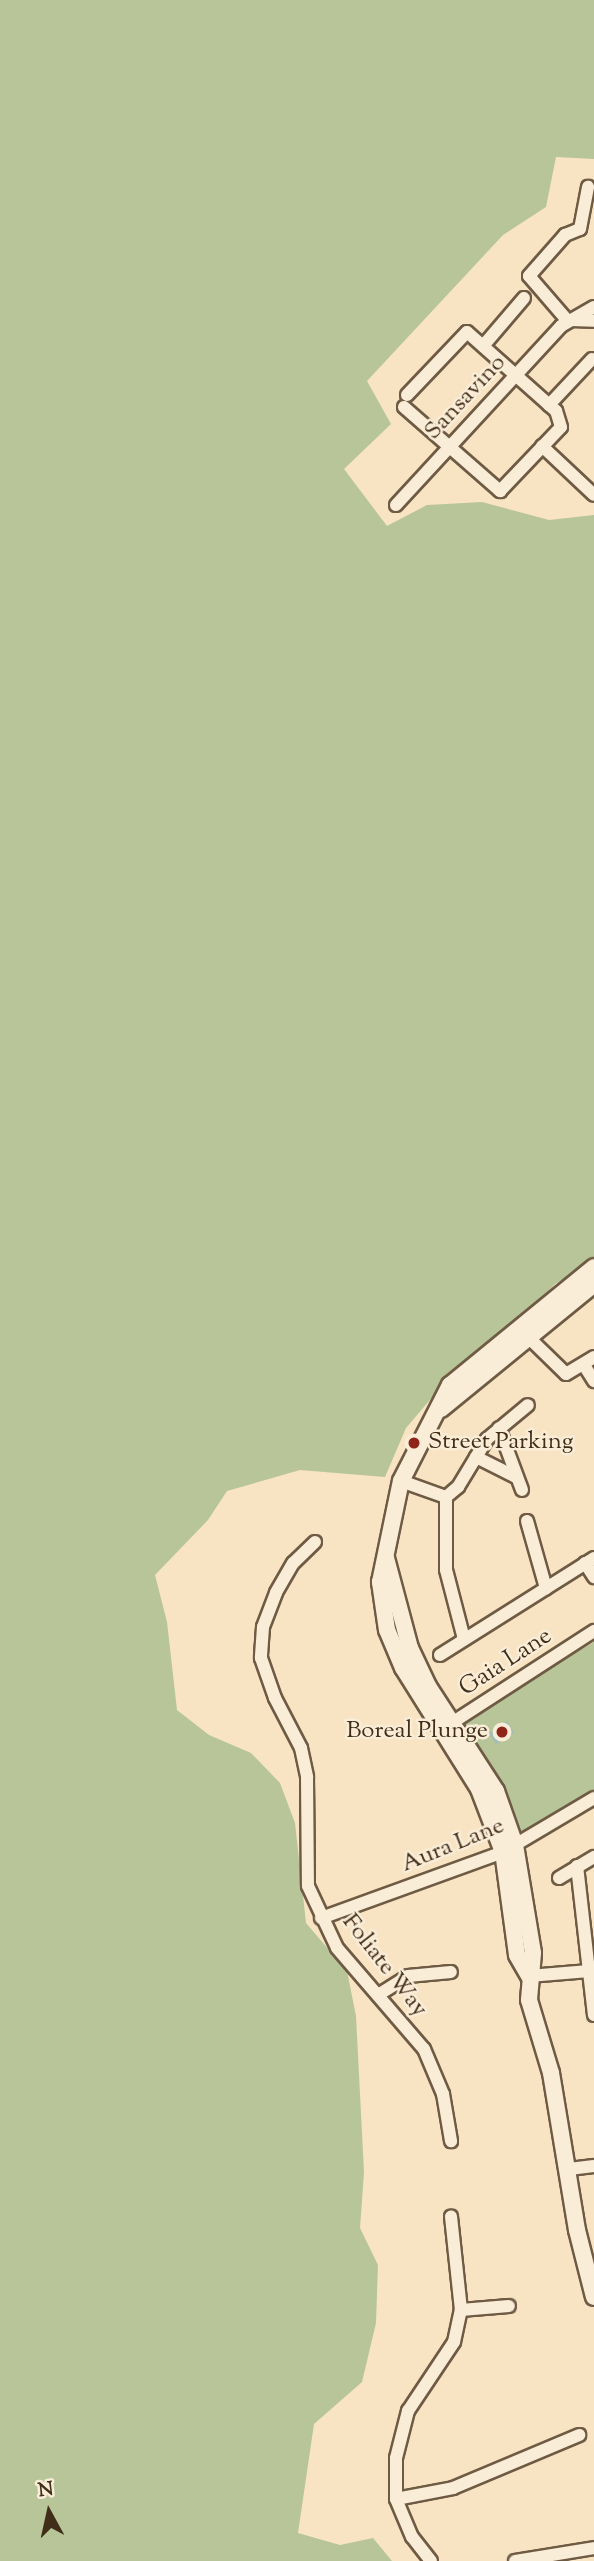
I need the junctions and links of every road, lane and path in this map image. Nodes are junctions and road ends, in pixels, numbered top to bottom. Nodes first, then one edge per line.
1 (588, 187) dead end
2 (524, 298) dead end
3 (594, 307) edge
4 (567, 320) junction
5 (594, 321) edge
6 (483, 345) junction
7 (592, 359) edge
8 (516, 374) junction
9 (549, 405) junction
10 (450, 446) junction
11 (542, 446) junction
12 (594, 495) edge
13 (396, 505) dead end
14 (594, 1267) edge
15 (594, 1284) edge
16 (525, 1334) junction
17 (589, 1361) edge
18 (594, 1381) edge
19 (528, 1405) dead end
20 (499, 1428) junction
21 (476, 1457) junction
22 (516, 1477) junction
23 (401, 1481) junction
24 (522, 1490) dead end
25 (446, 1497) junction
26 (527, 1521) dead end
27 (315, 1542) dead end
28 (590, 1560) edge
29 (594, 1577) edge
30 (545, 1588) junction
31 (594, 1631) edge
32 (464, 1639) junction
33 (440, 1655) dead end
34 (446, 1727) junction
35 (594, 1798) edge
36 (509, 1849) junction
37 (594, 1857) edge
38 (577, 1866) junction
39 (559, 1878) dead end
40 (321, 1919) junction
41 (590, 1930) edge
42 (589, 1971) junction
43 (451, 1972) dead end
44 (529, 1976) junction
45 (378, 1995) junction
46 (594, 2009) edge
47 (451, 2141) dead end
48 (594, 2166) edge
49 (569, 2169) junction
50 (451, 2217) dead end
51 (594, 2297) edge
52 (509, 2306) dead end
53 (461, 2310) junction
54 (579, 2435) dead end
55 (396, 2499) junction
56 (594, 2548) edge
57 (431, 2561) edge
58 (516, 2561) edge

1 - 4 street
2 - 6 street
3 - 4 street
4 - 5 street
4 - 8 street, Sansavino
6 - 8 street
6 - 10 street
7 - 9 street
8 - 9 street
8 - 10 street, Sansavino
9 - 11 street
10 - 11 street
10 - 13 street, Sansavino
11 - 12 street
14 - 16 street
15 - 16 street
16 - 17 street
16 - 23 street
17 - 18 street
19 - 20 street
20 - 21 street
20 - 22 street
21 - 22 street
21 - 25 street
22 - 24 street
23 - 25 street
23 - 34 street
25 - 32 street
26 - 30 street
27 - 40 street, Foliate Way
28 - 29 street
28 - 30 street
30 - 32 street
31 - 34 street, Gaia Lane
32 - 33 street
34 - 36 street
35 - 36 street, Aura Lane
36 - 40 street, Aura Lane
36 - 44 street
37 - 38 street
38 - 39 street
38 - 41 street
40 - 45 street, Foliate Way
41 - 42 street
42 - 44 street
42 - 46 street
43 - 45 street
44 - 49 street
45 - 47 street, Foliate Way
48 - 49 street
49 - 51 street
50 - 53 street
52 - 53 street
53 - 55 street
54 - 55 street
55 - 57 street
56 - 58 street

